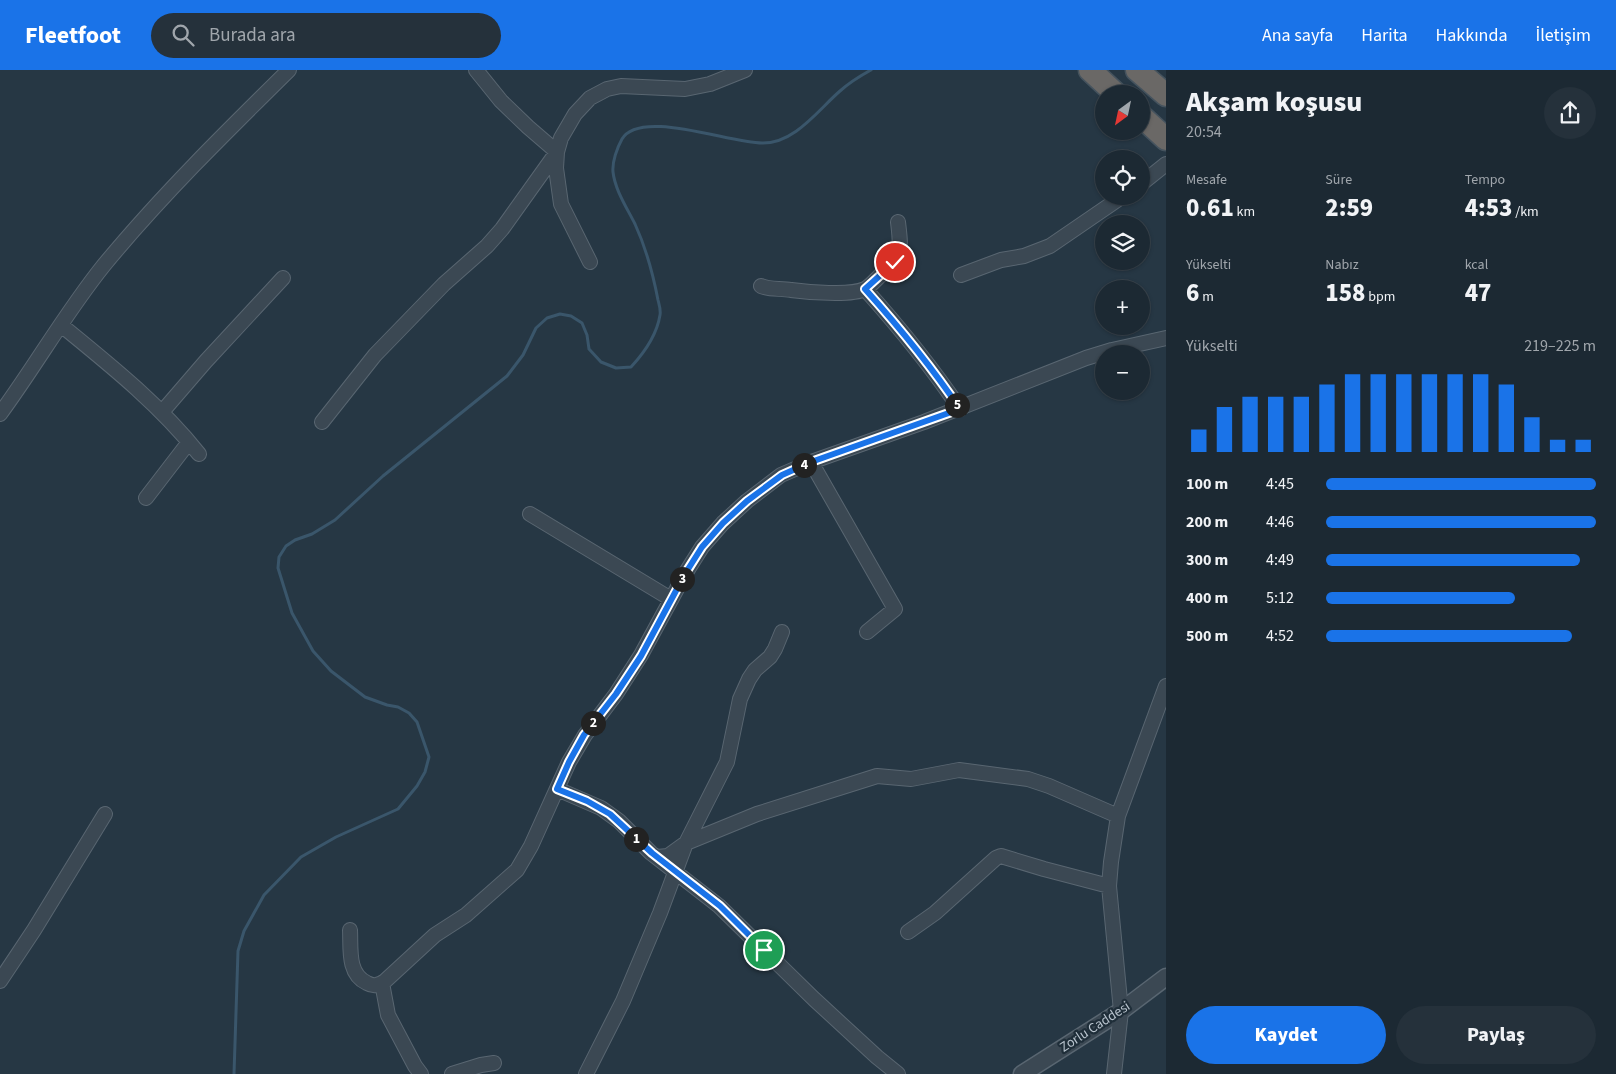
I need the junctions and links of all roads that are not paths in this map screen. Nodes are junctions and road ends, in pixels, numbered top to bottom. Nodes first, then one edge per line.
1 (289, 70) edge
2 (476, 70) edge
3 (745, 70) edge
4 (1090, 70) edge
5 (1137, 70) edge
6 (1106, 85) edge
7 (1166, 95) edge
8 (1150, 124) edge
9 (1166, 139) edge
10 (557, 152) junction
11 (1166, 164) edge
12 (1150, 177) edge
13 (1110, 205) edge
14 (898, 222) dead end
15 (590, 262) dead end
16 (962, 275) dead end
17 (284, 278) dead end
18 (761, 286) dead end
19 (865, 289) junction
20 (60, 325) junction
21 (1166, 338) edge
22 (5, 398) edge
23 (960, 409) junction
24 (162, 412) junction
25 (0, 414) edge
26 (322, 422) dead end
27 (189, 442) junction
28 (199, 454) dead end
29 (811, 462) junction
30 (146, 498) dead end
31 (530, 514) dead end
32 (671, 599) junction
33 (782, 632) dead end
34 (867, 632) dead end
35 (1166, 686) edge
36 (557, 789) junction
37 (105, 814) dead end
38 (1118, 816) junction
39 (686, 843) junction
40 (657, 857) junction
41 (675, 871) junction
42 (1109, 886) junction
43 (350, 930) dead end
44 (908, 932) dead end
45 (1166, 977) edge
46 (0, 981) edge
47 (382, 983) junction
48 (1121, 1011) junction
49 (494, 1063) dead end
50 (421, 1074) edge
51 (452, 1074) edge
52 (586, 1074) edge
53 (898, 1074) edge
54 (1022, 1074) edge
55 (1114, 1074) edge

1 - 20 street
2 - 10 street
3 - 10 street
4 - 6 highway
5 - 7 highway
8 - 9 highway
10 - 15 street
10 - 26 street
11 - 12 street
13 - 16 street
14 - 19 street
17 - 24 street
18 - 19 street
19 - 23 street
20 - 22 street
20 - 24 street
21 - 23 street
22 - 25 street
23 - 29 street
24 - 27 street
27 - 28 street
27 - 30 street
29 - 32 street
29 - 34 street
31 - 32 street
32 - 36 street
33 - 39 street
35 - 38 street
36 - 40 street
36 - 47 street
37 - 46 street
38 - 39 street
38 - 42 street
39 - 40 street
39 - 41 street
40 - 41 street
41 - 52 street
41 - 53 street
42 - 44 street
42 - 48 street
43 - 47 street
45 - 48 street, Zorlu Caddesi
47 - 50 street
48 - 54 street, Zorlu Caddesi
48 - 55 street
49 - 51 street

